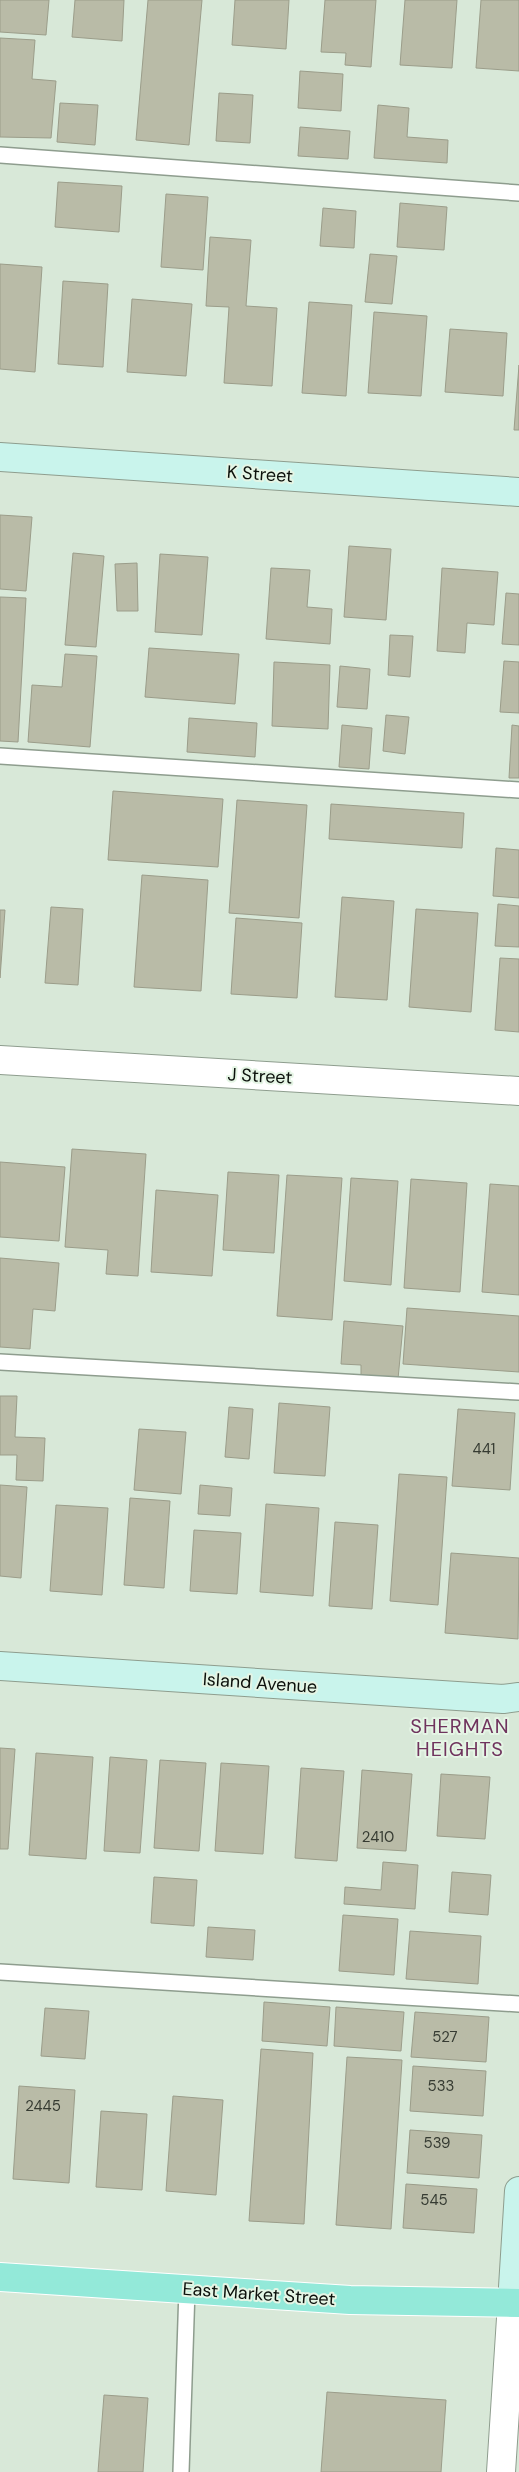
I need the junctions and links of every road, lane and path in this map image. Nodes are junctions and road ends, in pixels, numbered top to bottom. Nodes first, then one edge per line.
1 (0, 155) edge
2 (519, 193) edge
3 (0, 456) edge
4 (519, 492) edge
5 (0, 756) edge
6 (519, 790) edge
7 (0, 1060) edge
8 (519, 1091) edge
9 (0, 1362) edge
10 (519, 1392) edge
11 (0, 1666) edge
12 (519, 1696) edge
13 (0, 1972) edge
14 (519, 2004) edge
15 (519, 2191) edge
16 (0, 2277) edge
17 (187, 2290) junction
18 (515, 2303) edge
19 (181, 2472) edge
20 (501, 2472) edge

1 - 2 lane
3 - 4 street, K Street
5 - 6 lane
7 - 8 street, J Street
9 - 10 lane
11 - 12 street, Island Avenue
13 - 14 lane
15 - 18 street
16 - 17 main road, East Market Street
17 - 18 main road, East Market Street
17 - 19 lane
18 - 20 street

